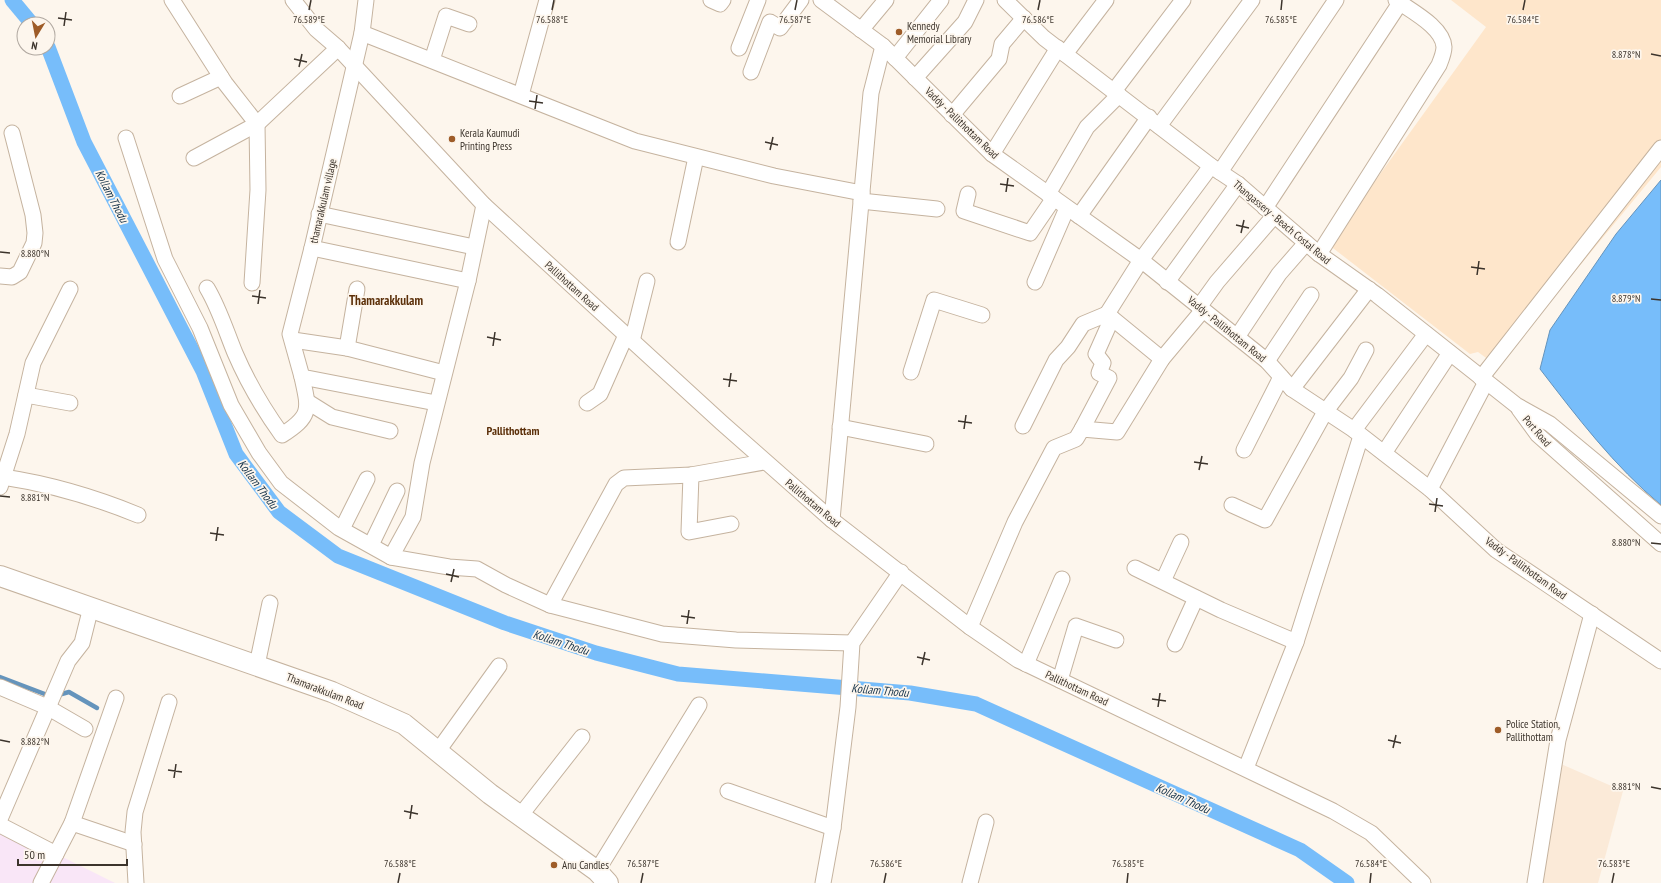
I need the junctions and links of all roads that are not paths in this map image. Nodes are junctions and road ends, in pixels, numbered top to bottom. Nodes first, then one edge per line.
1 (172, 0) edge
2 (293, 0) edge
3 (366, 0) edge
4 (547, 0) edge
5 (711, 0) edge
6 (723, 0) edge
7 (758, 0) edge
8 (801, 0) edge
9 (821, 0) edge
10 (886, 0) edge
11 (941, 0) edge
12 (976, 0) edge
13 (1106, 0) edge
14 (1183, 0) edge
15 (1252, 0) edge
16 (1336, 0) edge
17 (1007, 1) edge
18 (1398, 1) edge
19 (1024, 18) junction
20 (469, 24) dead end
21 (861, 30) junction
22 (362, 33) junction
23 (883, 46) junction
24 (338, 48) junction
25 (739, 48) dead end
26 (1062, 51) junction
27 (895, 58) junction
28 (432, 60) junction
29 (354, 67) junction
30 (751, 72) dead end
31 (221, 77) junction
32 (915, 78) junction
33 (1116, 93) junction
34 (521, 95) junction
35 (180, 96) dead end
36 (952, 115) junction
37 (1154, 122) junction
38 (257, 124) junction
39 (12, 133) dead end
40 (126, 138) dead end
41 (1661, 148) edge
42 (992, 154) junction
43 (696, 157) junction
44 (194, 158) dead end
45 (1215, 169) junction
46 (1238, 184) junction
47 (968, 194) dead end
48 (1051, 196) junction
49 (862, 197) junction
50 (484, 205) junction
51 (937, 209) dead end
52 (1073, 212) junction
53 (1269, 212) junction
54 (319, 214) junction
55 (678, 242) dead end
56 (1306, 243) junction
57 (474, 247) junction
58 (312, 248) junction
59 (1319, 254) junction
60 (1141, 260) junction
61 (0, 276) edge
62 (468, 281) junction
63 (647, 281) dead end
64 (1035, 282) dead end
65 (1167, 282) junction
66 (252, 283) dead end
67 (207, 288) dead end
68 (70, 289) dead end
69 (357, 289) dead end
70 (1369, 289) junction
71 (1311, 295) dead end
72 (1201, 308) junction
73 (982, 315) dead end
74 (1110, 316) junction
75 (1426, 334) junction
76 (292, 337) junction
77 (1238, 337) junction
78 (629, 338) junction
79 (347, 348) junction
80 (1366, 350) dead end
81 (1450, 354) junction
82 (1162, 359) junction
83 (1267, 361) junction
84 (911, 372) dead end
85 (444, 373) junction
86 (302, 377) junction
87 (1281, 377) junction
88 (1484, 380) junction
89 (1292, 389) junction
90 (26, 395) junction
91 (308, 402) junction
92 (70, 403) dead end
93 (436, 403) junction
94 (587, 403) dead end
95 (1516, 405) junction
96 (1325, 412) junction
97 (1023, 426) dead end
98 (840, 427) junction
99 (1082, 429) junction
100 (390, 431) dead end
101 (1358, 433) junction
102 (926, 444) dead end
103 (1244, 450) dead end
104 (1384, 453) junction
105 (764, 462) junction
106 (691, 475) junction
107 (367, 479) dead end
108 (2, 482) edge
109 (1430, 489) junction
110 (397, 492) dead end
111 (1232, 505) dead end
112 (138, 515) dead end
113 (1661, 516) edge
114 (832, 520) junction
115 (731, 524) dead end
116 (342, 529) junction
117 (1180, 542) dead end
118 (1661, 544) edge
119 (371, 545) junction
120 (391, 557) junction
121 (1135, 568) dead end
122 (901, 572) junction
123 (0, 576) edge
124 (1062, 579) dead end
125 (1163, 581) junction
126 (1196, 598) junction
127 (270, 603) dead end
128 (550, 605) junction
129 (1592, 614) junction
130 (89, 615) dead end
131 (970, 627) junction
132 (1116, 640) dead end
133 (1296, 642) junction
134 (1175, 644) dead end
135 (851, 649) junction
136 (1661, 661) edge
137 (1026, 664) junction
138 (257, 666) junction
139 (500, 666) dead end
140 (1060, 680) junction
141 (0, 687) edge
142 (116, 698) dead end
143 (169, 702) dead end
144 (699, 705) dead end
145 (47, 707) junction
146 (85, 729) dead end
147 (582, 737) dead end
148 (438, 751) junction
149 (1246, 768) junction
150 (728, 791) dead end
151 (520, 816) junction
152 (0, 819) edge
153 (986, 822) dead end
154 (72, 823) junction
155 (0, 825) edge
156 (833, 828) junction
157 (134, 844) junction
158 (56, 854) junction
159 (602, 877) edge
160 (41, 883) edge
161 (136, 883) edge
162 (823, 883) edge
163 (970, 883) edge
164 (1423, 883) edge
165 (1535, 883) edge

1 - 31 street
2 - 24 street, Pallithottam Road
3 - 22 street, thamarakkulam village
4 - 34 street
5 - 6 street
7 - 25 street
8 - 30 street
9 - 21 street, Vaddy - Pallithottam Road
10 - 21 street
11 - 27 street
12 - 32 street
13 - 26 street
14 - 33 street
15 - 37 street
16 - 45 street
17 - 19 street, Thangassery - Beach Costal Road
18 - 53 street
18 - 59 street
19 - 26 street, Thangassery - Beach Costal Road
19 - 36 street
20 - 28 street
21 - 23 street, Vaddy - Pallithottam Road
22 - 28 street
22 - 29 street, thamarakkulam village
23 - 27 street, Vaddy - Pallithottam Road
23 - 49 street
24 - 29 street, Pallithottam Road
24 - 38 street
26 - 33 street, Thangassery - Beach Costal Road
26 - 42 street
27 - 32 street, Vaddy - Pallithottam Road
28 - 34 street
29 - 50 street, Pallithottam Road
29 - 54 street, thamarakkulam village
31 - 35 street
31 - 38 street
32 - 36 street, Vaddy - Pallithottam Road
33 - 37 street, Thangassery - Beach Costal Road
33 - 48 street
34 - 43 street
36 - 42 street, Vaddy - Pallithottam Road
37 - 45 street, Thangassery - Beach Costal Road
37 - 52 street
38 - 44 street
38 - 66 street
39 - 61 street
40 - 116 street
41 - 88 street
42 - 48 street, Vaddy - Pallithottam Road
43 - 49 street
43 - 55 street
45 - 46 street, Thangassery - Beach Costal Road
45 - 60 street
46 - 53 street, Thangassery - Beach Costal Road
46 - 65 street
47 - 48 street
48 - 52 street, Vaddy - Pallithottam Road
49 - 51 street
49 - 98 street
50 - 57 street
50 - 78 street, Pallithottam Road
52 - 60 street, Vaddy - Pallithottam Road
52 - 64 street
53 - 56 street, Thangassery - Beach Costal Road
53 - 72 street
54 - 57 street
54 - 58 street, thamarakkulam village
56 - 59 street, Thangassery - Beach Costal Road
56 - 77 street
57 - 62 street
58 - 62 street
58 - 76 street, thamarakkulam village
59 - 70 street, Thangassery - Beach Costal Road
60 - 65 street, Vaddy - Pallithottam Road
60 - 74 street
62 - 85 street
63 - 78 street
65 - 72 street, Vaddy - Pallithottam Road
67 - 91 street
68 - 90 street
69 - 79 street
70 - 75 street, Thangassery - Beach Costal Road
70 - 89 street
71 - 83 street
72 - 77 street, Vaddy - Pallithottam Road
72 - 82 street
73 - 84 street
74 - 82 street
74 - 97 street
74 - 99 street
75 - 81 street, Thangassery - Beach Costal Road
75 - 101 street
76 - 79 street
76 - 86 street
77 - 83 street, Vaddy - Pallithottam Road
78 - 94 street
78 - 105 street, Pallithottam Road
79 - 85 street
80 - 96 street
81 - 88 street, Thangassery - Beach Costal Road
81 - 104 street
82 - 99 street
83 - 87 street, Vaddy - Pallithottam Road
85 - 93 street
86 - 91 street
86 - 93 street
87 - 89 street, Vaddy - Pallithottam Road
87 - 103 street
88 - 95 street, Thangassery - Beach Costal Road
88 - 109 street
89 - 96 street, Vaddy - Pallithottam Road
90 - 92 street
90 - 108 street
91 - 100 street
93 - 120 street
95 - 113 street, Port Road
95 - 118 street, Port Road
96 - 101 street, Vaddy - Pallithottam Road
96 - 111 street
98 - 102 street
98 - 114 street
99 - 131 street
101 - 104 street, Vaddy - Pallithottam Road
101 - 133 street
104 - 109 street, Vaddy - Pallithottam Road
105 - 106 street
105 - 114 street, Pallithottam Road
106 - 115 street
106 - 128 street
107 - 116 street
108 - 112 street
109 - 129 street, Vaddy - Pallithottam Road
110 - 119 street
114 - 122 street, Pallithottam Road
116 - 119 street
117 - 125 street
119 - 120 street
120 - 128 street
121 - 125 street
122 - 131 street, Pallithottam Road
122 - 135 street
123 - 138 main road, Thamarakkulam Road
124 - 137 street
125 - 126 street
126 - 133 street
126 - 134 street
127 - 138 street
128 - 135 street
129 - 136 street, Vaddy - Pallithottam Road
129 - 165 street
130 - 145 street
131 - 137 street, Pallithottam Road
132 - 140 street
133 - 149 street
135 - 156 street
137 - 140 street, Pallithottam Road
138 - 148 main road, Thamarakkulam Road
139 - 148 street
140 - 149 street, Pallithottam Road
141 - 145 street
142 - 154 street
143 - 157 street
144 - 159 street
145 - 146 street
145 - 152 street
147 - 151 street
148 - 151 main road, Thamarakkulam Road
149 - 164 street, Pallithottam Road
150 - 156 street
151 - 159 main road, Thamarakkulam Road
153 - 163 street
154 - 157 street
154 - 158 street
155 - 158 street
156 - 162 street
157 - 161 street
158 - 160 street

